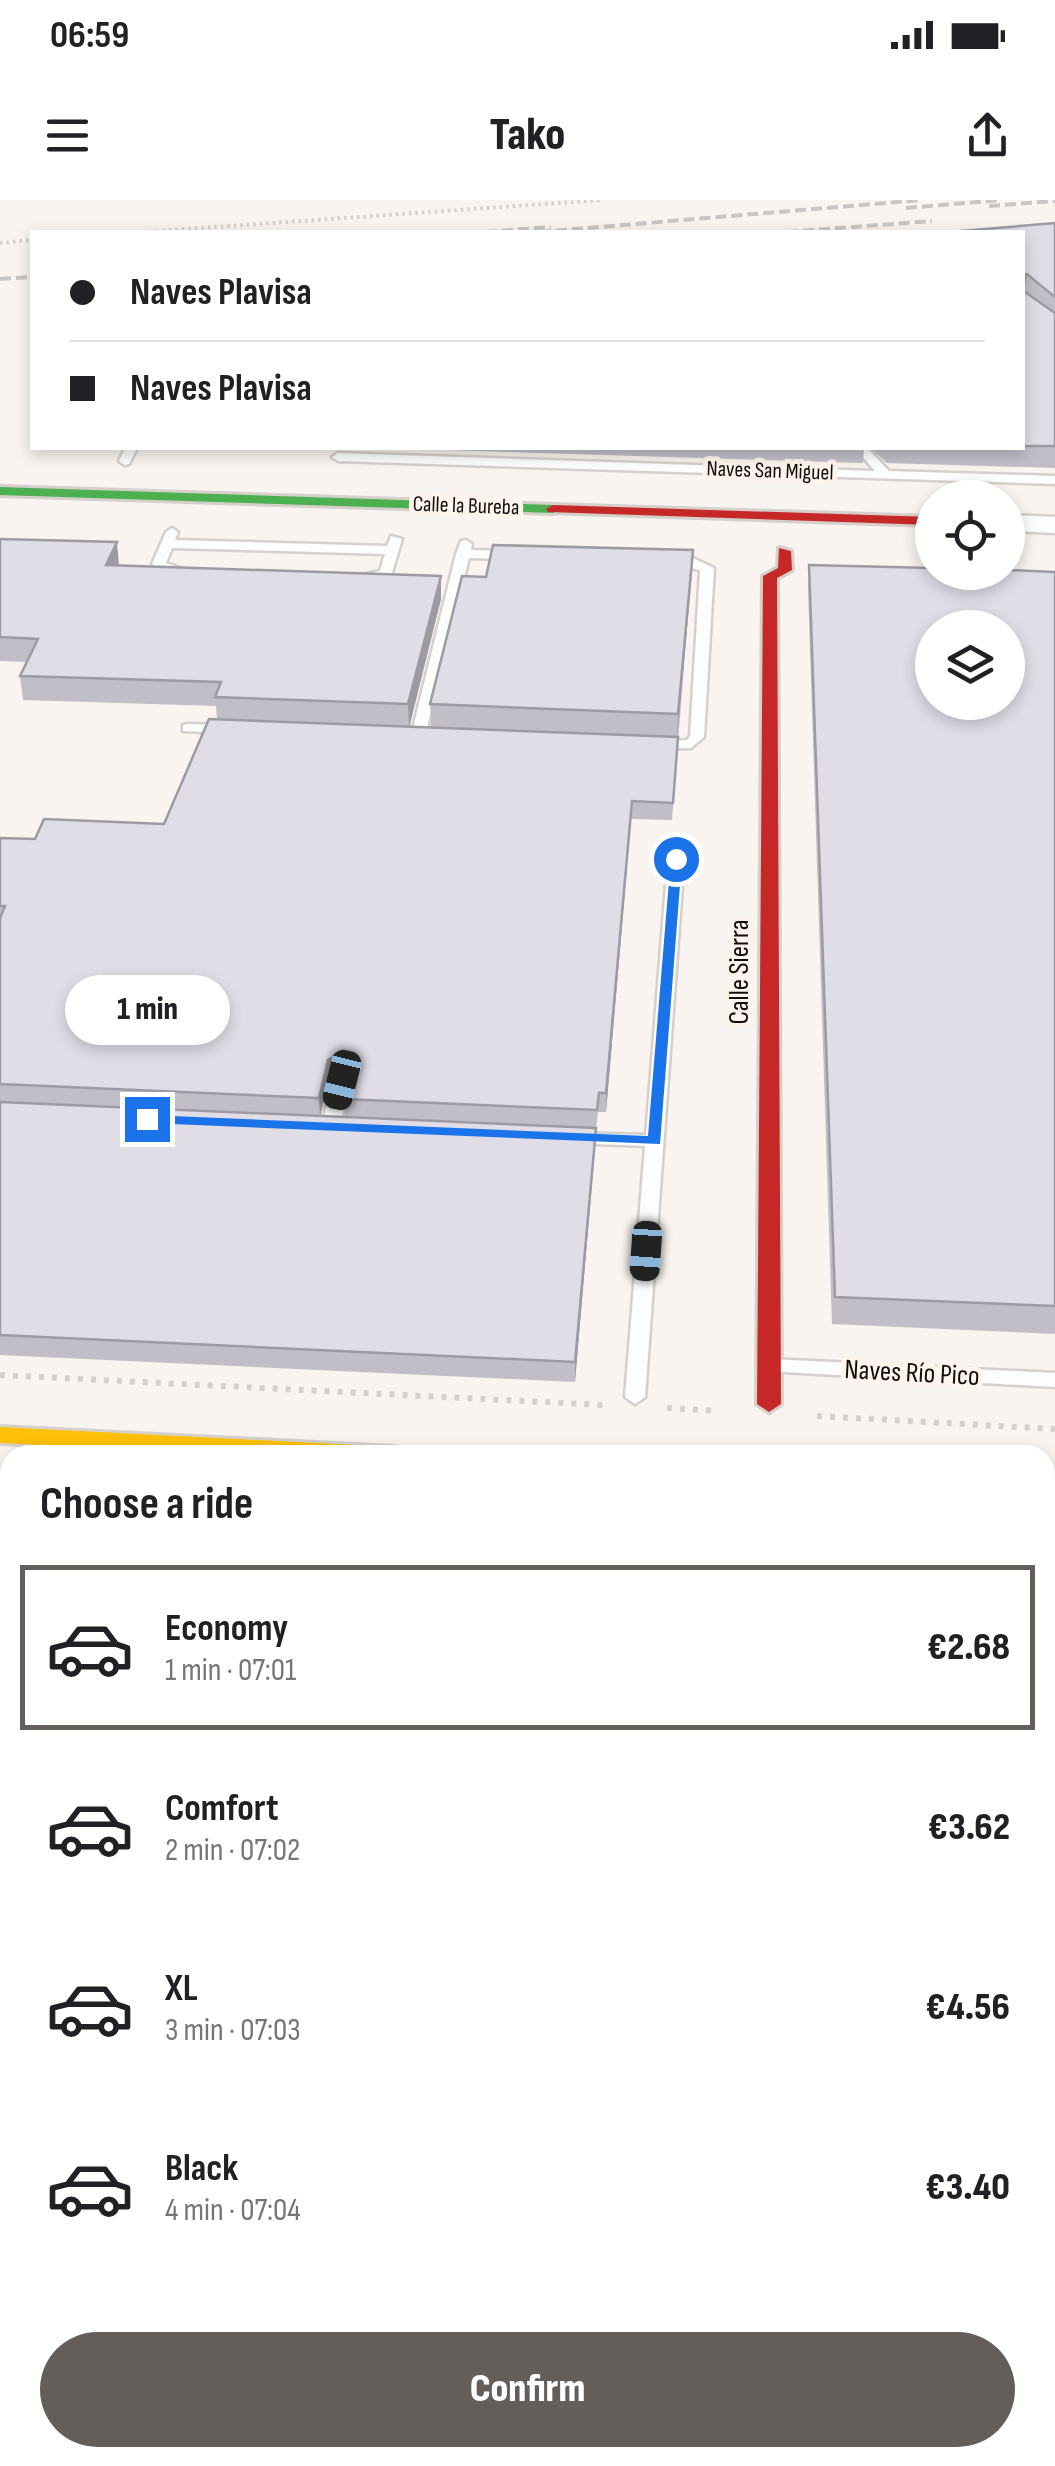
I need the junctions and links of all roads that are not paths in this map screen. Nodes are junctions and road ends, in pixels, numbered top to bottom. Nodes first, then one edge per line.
1 (131, 450) edge
2 (525, 450) edge
3 (862, 450) edge
4 (338, 457) dead end
5 (125, 461) dead end
6 (537, 470) junction
7 (886, 475) junction
8 (1055, 480) edge
9 (0, 491) edge
10 (915, 520) edge
11 (1025, 524) edge
12 (1055, 525) edge
13 (540, 556) edge
14 (654, 560) edge
15 (791, 564) dead end
16 (198, 575) edge
17 (336, 580) edge
18 (188, 728) dead end
19 (248, 730) edge
20 (438, 736) edge
21 (638, 744) edge
22 (676, 859) dead end
23 (342, 1080) edge
24 (330, 1127) edge
25 (560, 1137) edge
26 (655, 1141) junction
27 (768, 1366) junction
28 (1055, 1380) edge
29 (635, 1398) dead end
30 (768, 1404) dead end
31 (0, 1435) edge
32 (198, 1445) edge

1 - 5 lane
2 - 6 lane
3 - 7 lane, Naves San Miguel
4 - 6 lane, Naves San Miguel
6 - 7 lane, Naves San Miguel
7 - 8 lane, Naves San Miguel
9 - 10 street, Calle la Bureba
11 - 12 street
13 - 20 lane
14 - 21 lane
15 - 27 street, Calle Sierra
16 - 17 lane
18 - 19 lane
22 - 26 lane
23 - 24 lane
25 - 26 lane
26 - 29 lane
27 - 28 lane, Naves Río Pico
27 - 30 street, Calle Sierra
31 - 32 street

